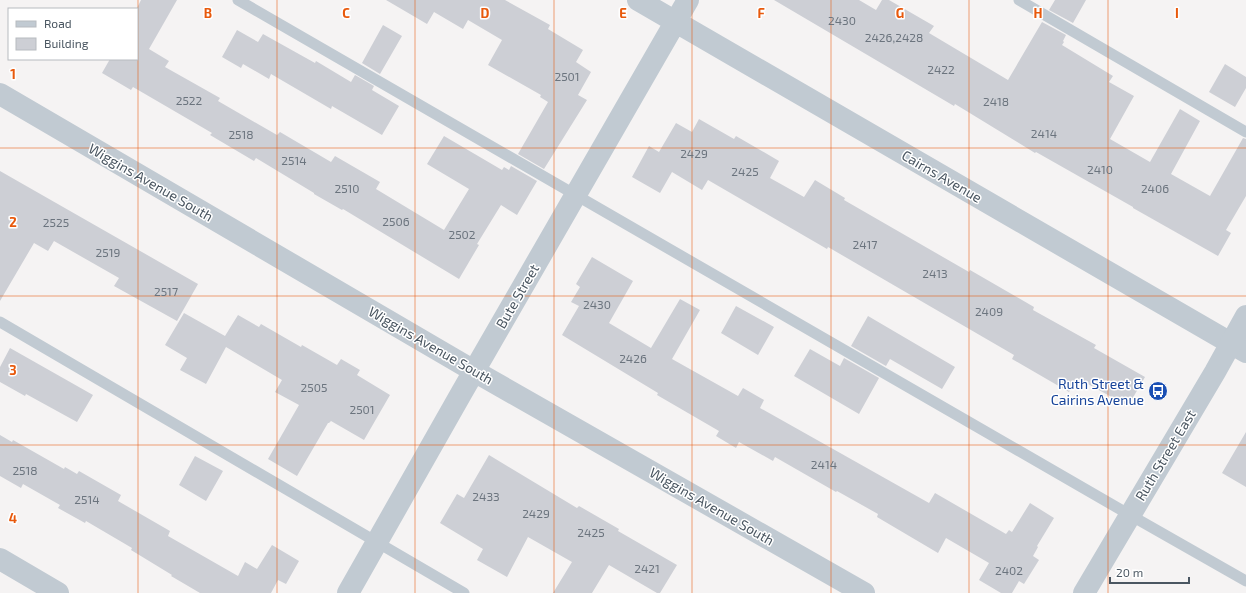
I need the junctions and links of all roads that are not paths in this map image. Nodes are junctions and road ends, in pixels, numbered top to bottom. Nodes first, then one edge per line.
1 (238, 0) edge
2 (638, 0) edge
3 (688, 0) edge
4 (1018, 0) edge
5 (676, 22) junction
6 (0, 94) edge
7 (1246, 132) edge
8 (576, 195) junction
9 (1246, 316) edge
10 (0, 322) edge
11 (1238, 348) edge
12 (474, 370) junction
13 (1130, 515) junction
14 (376, 543) junction
15 (0, 559) edge
16 (1246, 580) edge
17 (58, 593) edge
18 (348, 593) edge
19 (464, 593) edge
20 (864, 593) edge
21 (1084, 593) edge

1 - 8 lane
2 - 5 street, Cairns Avenue
3 - 5 street, Bute Street
4 - 7 lane
5 - 8 street, Bute Street
5 - 11 street, Cairns Avenue
6 - 12 street, Wiggins Avenue South
8 - 12 street, Bute Street
8 - 13 lane
9 - 11 street, Ruth Street East
10 - 14 lane
11 - 13 street, Ruth Street East
12 - 14 street, Bute Street
12 - 20 street, Wiggins Avenue South
13 - 16 lane
13 - 21 street, Ruth Street East
14 - 18 street, Bute Street
14 - 19 lane
15 - 17 street

